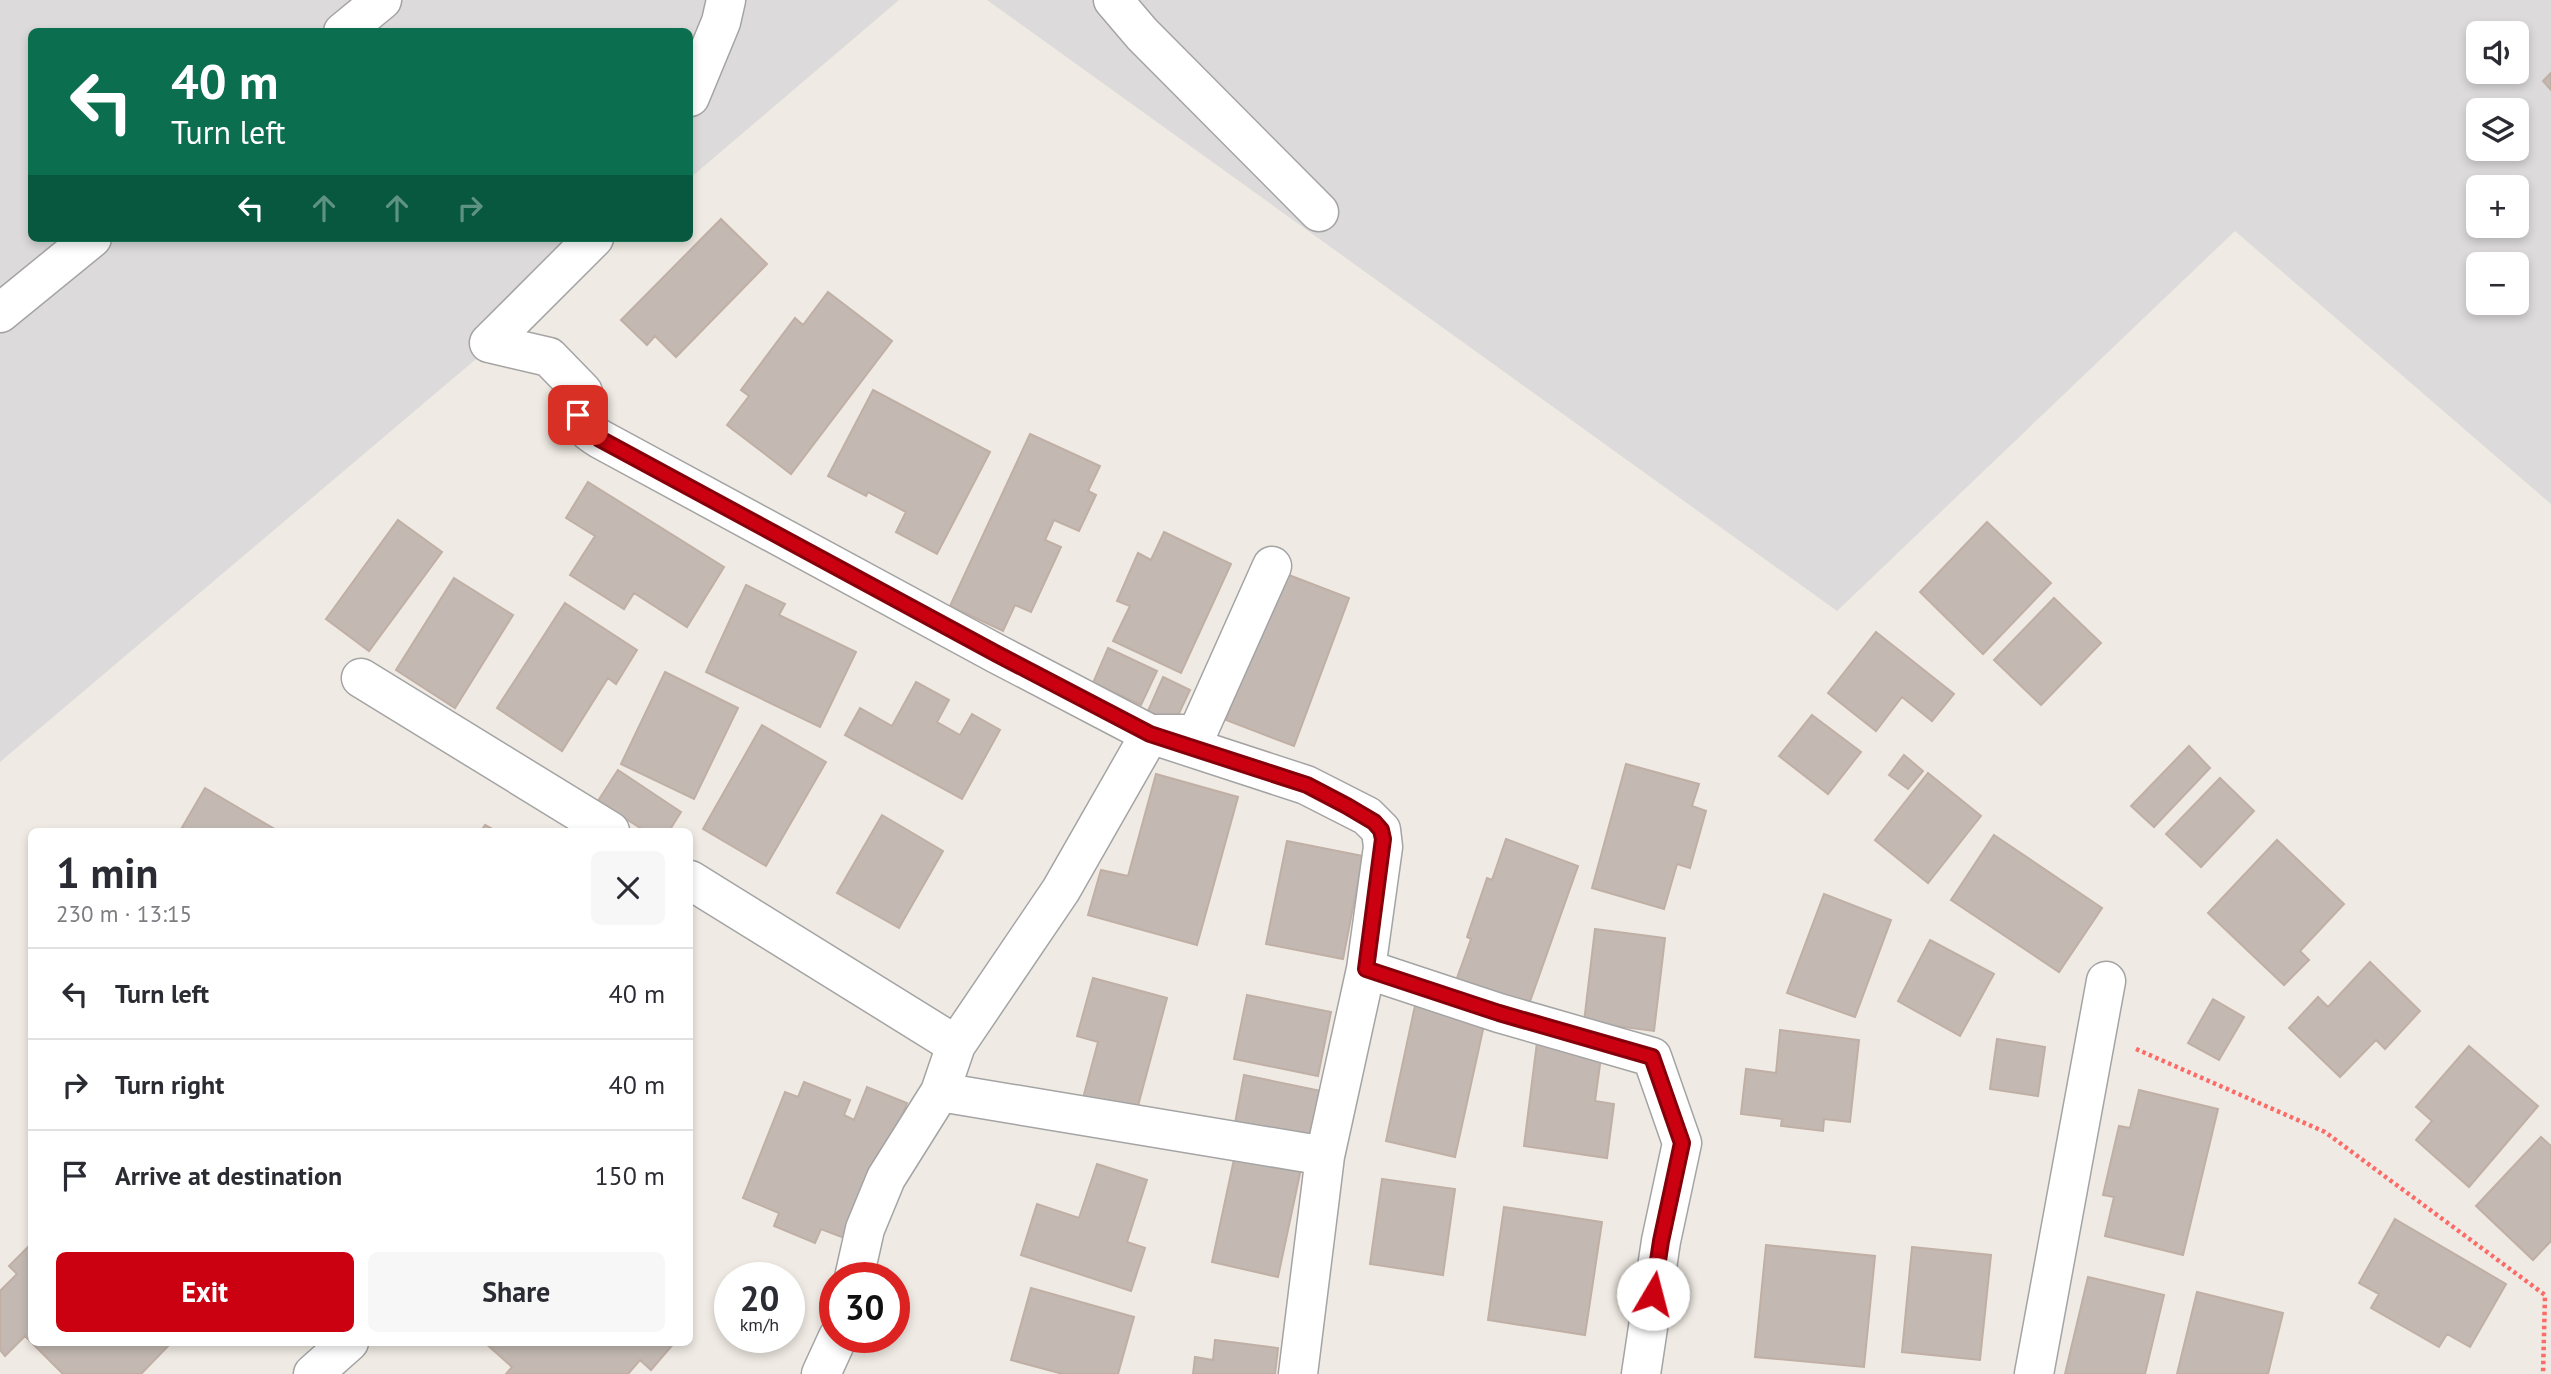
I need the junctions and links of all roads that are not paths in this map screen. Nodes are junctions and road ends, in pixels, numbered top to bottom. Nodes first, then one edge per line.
1 (382, 0) edge
2 (726, 0) edge
3 (1113, 0) edge
4 (348, 28) edge
5 (693, 90) edge
6 (1319, 212) dead end
7 (87, 242) edge
8 (590, 242) edge
9 (0, 313) edge
10 (1272, 566) dead end
11 (361, 678) dead end
12 (1150, 734) junction
13 (605, 828) edge
14 (693, 882) edge
15 (1366, 969) junction
16 (2106, 981) dead end
17 (956, 1045) junction
18 (940, 1092) junction
19 (1325, 1156) junction
20 (858, 1262) edge
21 (344, 1346) edge
22 (831, 1353) edge
23 (313, 1374) edge
24 (821, 1374) edge
25 (1298, 1374) edge
26 (1642, 1374) edge
27 (2034, 1374) edge

1 - 4 street
2 - 5 street
3 - 6 street
7 - 9 street
8 - 12 street
10 - 12 street
11 - 13 street
12 - 15 street
12 - 17 street
14 - 17 street
15 - 19 street
15 - 26 street
16 - 27 street
17 - 18 street
18 - 19 street
18 - 20 street
19 - 25 street
21 - 23 street
22 - 24 street

